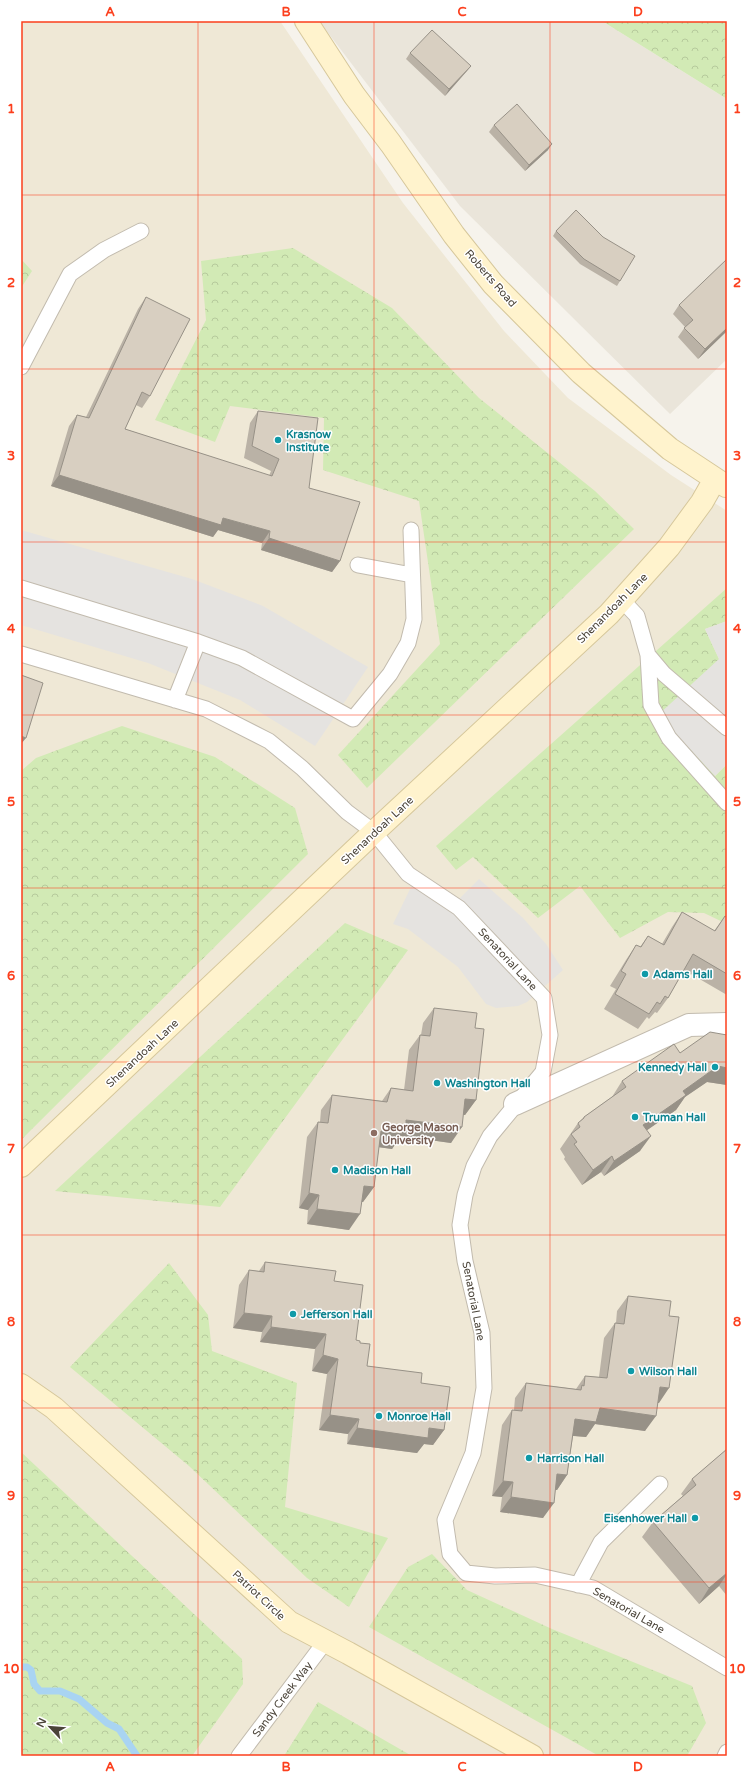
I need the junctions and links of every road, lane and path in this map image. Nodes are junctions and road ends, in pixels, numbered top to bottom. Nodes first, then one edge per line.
1 (306, 21) edge
2 (141, 231) dead end
3 (21, 367) edge
4 (721, 483) edge
5 (411, 530) dead end
6 (358, 565) dead end
7 (412, 575) junction
8 (21, 588) edge
9 (622, 600) junction
10 (198, 642) junction
11 (21, 654) edge
12 (648, 655) junction
13 (175, 700) junction
14 (727, 728) edge
15 (727, 803) edge
16 (374, 832) junction
17 (727, 1024) edge
18 (515, 1104) junction
19 (21, 1166) edge
20 (21, 1385) edge
21 (660, 1484) dead end
22 (578, 1585) junction
23 (325, 1642) junction
24 (727, 1668) edge
25 (727, 1752) edge
26 (239, 1756) edge
27 (532, 1756) edge
28 (724, 1756) edge

1 - 4 street, Roberts Road
2 - 3 lane
4 - 9 street, Shenandoah Lane
5 - 7 lane
6 - 7 lane
7 - 10 lane
8 - 10 lane
9 - 12 lane
9 - 16 street, Shenandoah Lane
10 - 13 lane
11 - 13 lane, Senatorial Lane
12 - 14 lane
12 - 15 lane
13 - 16 lane, Senatorial Lane
16 - 18 lane, Senatorial Lane
16 - 19 street, Shenandoah Lane
17 - 18 street
18 - 22 lane, Senatorial Lane
20 - 23 street, Patriot Circle
21 - 22 lane
22 - 24 lane, Senatorial Lane
23 - 26 lane, Sandy Creek Way
23 - 27 street, Patriot Circle
25 - 28 lane

